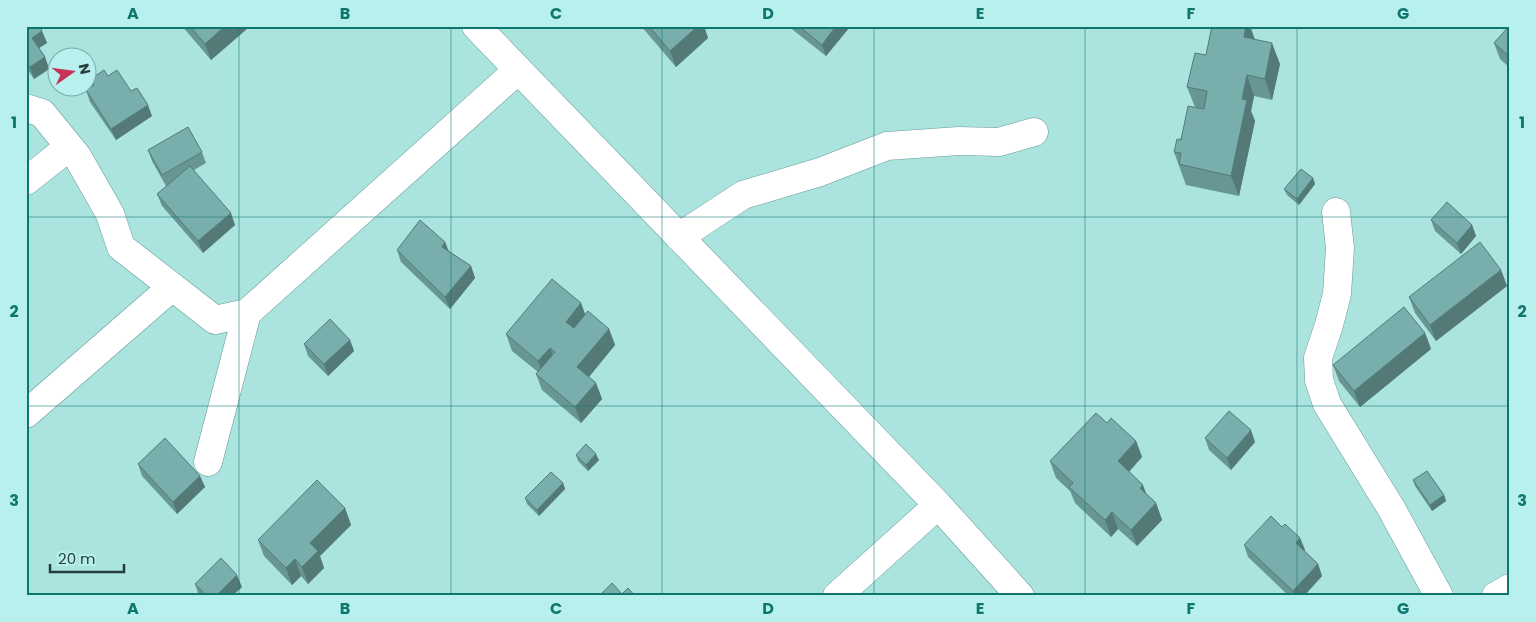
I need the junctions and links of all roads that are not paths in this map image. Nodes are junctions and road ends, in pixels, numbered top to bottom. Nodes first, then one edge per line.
1 (476, 26) edge
2 (518, 70) junction
3 (26, 108) edge
4 (1034, 132) dead end
5 (69, 147) junction
6 (26, 181) edge
7 (1336, 212) dead end
8 (680, 237) junction
9 (172, 287) junction
10 (247, 313) junction
11 (26, 414) edge
12 (208, 462) dead end
13 (938, 505) junction
14 (1510, 588) edge
15 (837, 596) edge
16 (1020, 596) edge
17 (1439, 596) edge
18 (1496, 596) edge

1 - 2 street
2 - 8 street
2 - 10 street
3 - 5 street
4 - 8 street
5 - 6 street
5 - 9 street
7 - 17 street
8 - 13 street
9 - 10 street
9 - 11 street
10 - 12 street
13 - 15 street
13 - 16 street
14 - 18 street

